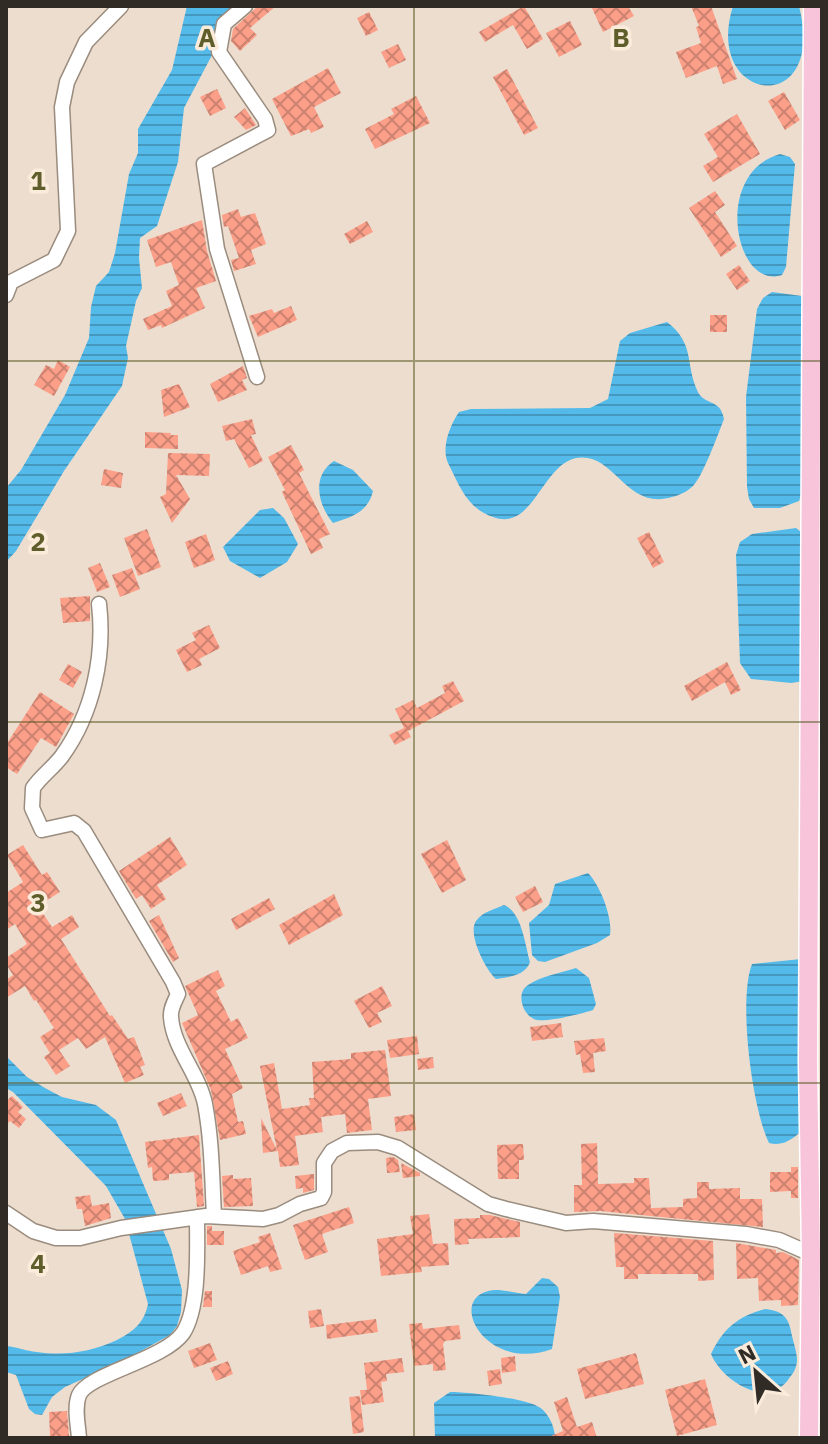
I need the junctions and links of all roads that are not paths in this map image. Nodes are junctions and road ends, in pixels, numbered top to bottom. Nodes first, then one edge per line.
1 (121, 6) edge
2 (245, 6) edge
3 (813, 6) edge
4 (818, 94) edge
5 (8, 287) edge
6 (257, 377) dead end
7 (99, 604) dead end
8 (6, 1213) edge
9 (214, 1216) junction
10 (197, 1217) junction
11 (811, 1254) junction
12 (815, 1376) edge
13 (79, 1438) edge
14 (809, 1438) edge

1 - 5 street
2 - 6 street
3 - 4 main road
4 - 11 main road
7 - 9 street
8 - 10 street
9 - 10 street
9 - 11 street
10 - 13 street
11 - 12 main road
12 - 14 main road

